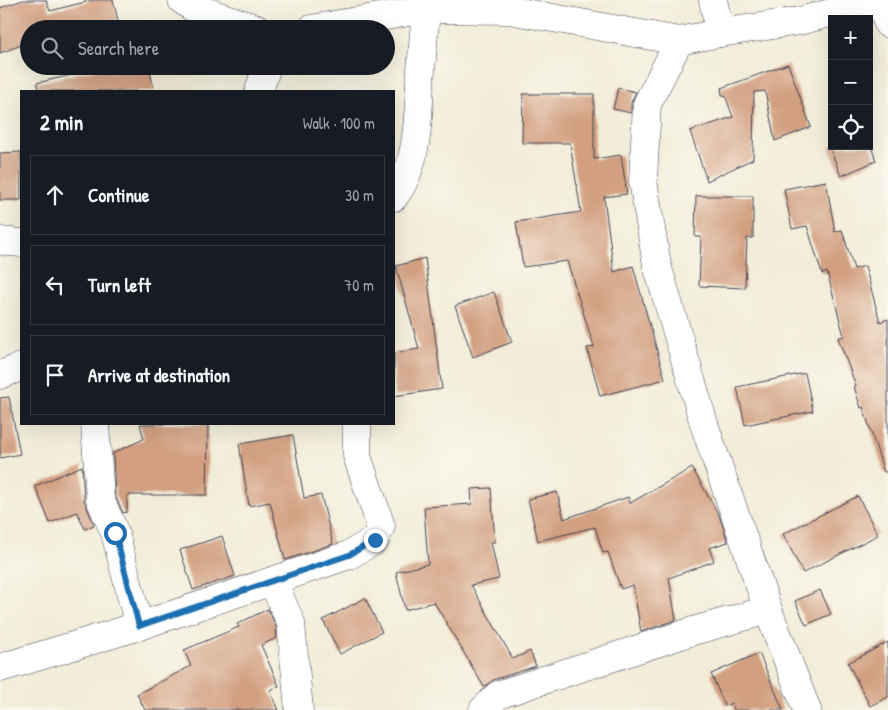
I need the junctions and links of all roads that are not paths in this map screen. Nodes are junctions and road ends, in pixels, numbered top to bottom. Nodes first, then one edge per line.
1 (182, 0) edge
2 (713, 0) edge
3 (882, 0) edge
4 (509, 5) edge
5 (426, 9) junction
6 (231, 20) edge
7 (363, 20) edge
8 (888, 24) edge
9 (720, 32) junction
10 (679, 41) junction
11 (264, 75) edge
12 (259, 90) edge
13 (395, 196) edge
14 (0, 241) edge
15 (20, 243) edge
16 (20, 367) edge
17 (0, 375) edge
18 (96, 425) edge
19 (357, 425) edge
20 (273, 582) junction
21 (768, 610) junction
22 (139, 626) junction
23 (0, 668) edge
24 (299, 710) edge
25 (483, 710) edge
26 (807, 710) edge

1 - 6 street
2 - 9 street
3 - 8 street
3 - 9 street
4 - 5 street
4 - 10 street
5 - 7 street
5 - 13 street
9 - 10 street
10 - 21 street
11 - 12 street
14 - 15 street
16 - 17 street
18 - 22 street
19 - 20 street
20 - 22 street
20 - 24 street
21 - 25 street
21 - 26 street
22 - 23 street

